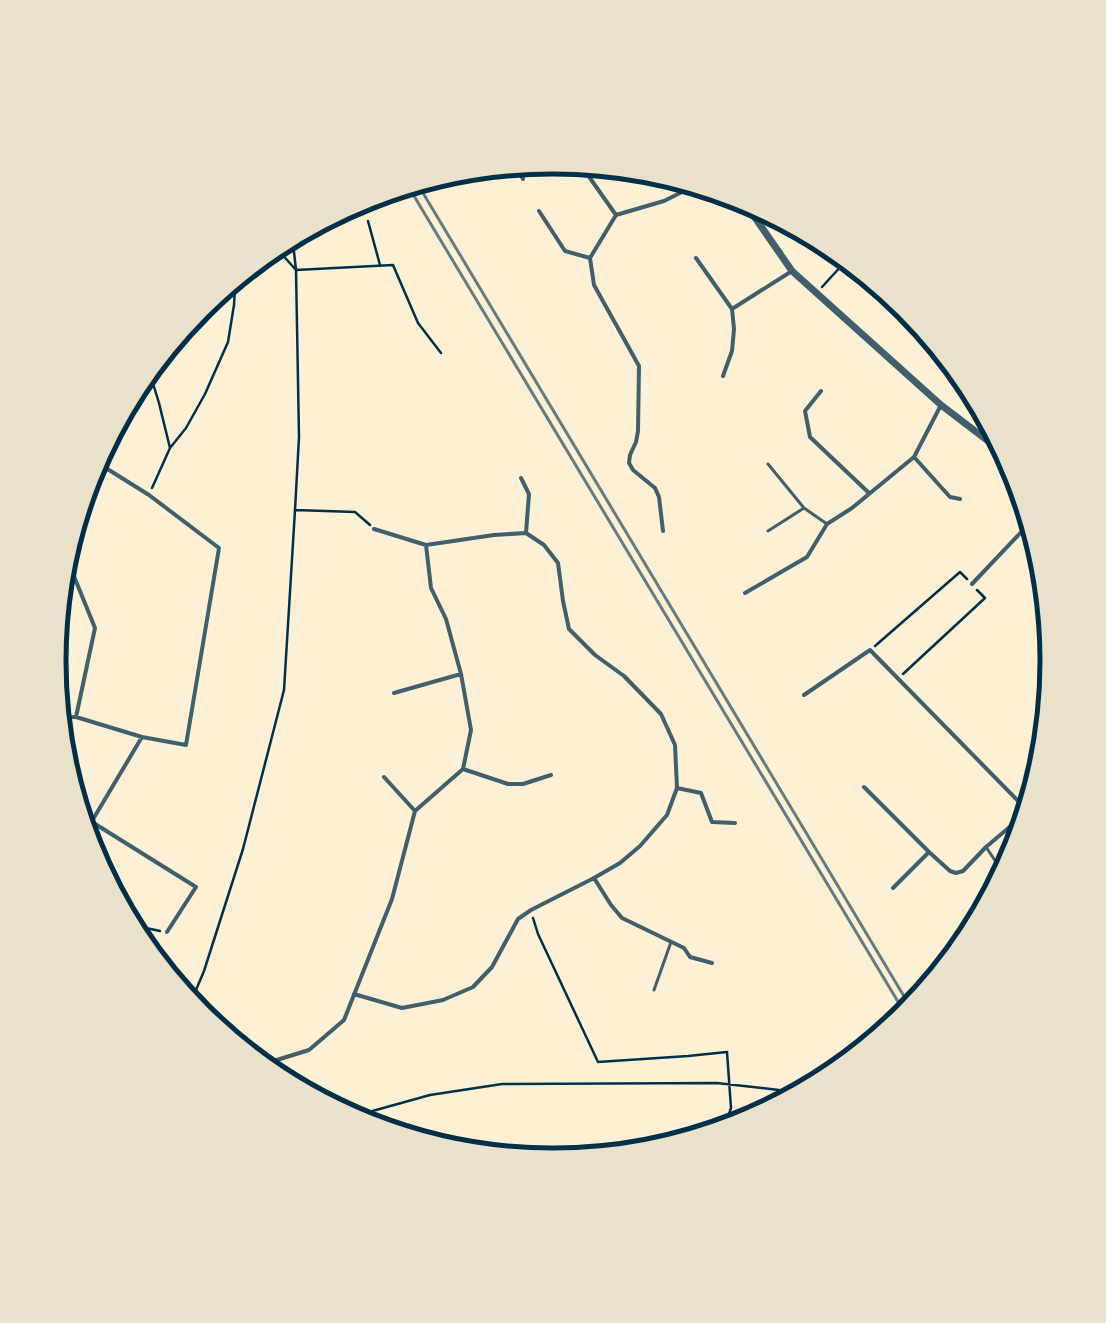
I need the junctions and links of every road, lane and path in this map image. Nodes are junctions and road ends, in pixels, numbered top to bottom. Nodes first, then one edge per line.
1 (521, 176) edge
2 (589, 176) edge
3 (523, 179) dead end
4 (682, 192) edge
5 (539, 211) dead end
6 (616, 215) junction
7 (757, 220) edge
8 (368, 221) dead end
9 (294, 250) edge
10 (284, 256) edge
11 (590, 258) junction
12 (696, 258) dead end
13 (380, 266) junction
14 (839, 268) edge
15 (296, 270) junction
16 (792, 271) junction
17 (235, 293) edge
18 (817, 293) junction
19 (732, 309) junction
20 (441, 353) dead end
21 (723, 376) dead end
22 (153, 384) edge
23 (821, 391) dead end
24 (941, 406) junction
25 (987, 440) edge
26 (170, 448) junction
27 (914, 457) junction
28 (768, 464) dead end
29 (106, 468) edge
30 (521, 478) dead end
31 (869, 493) junction
32 (149, 494) junction
33 (960, 499) dead end
34 (804, 508) junction
35 (295, 510) junction
36 (827, 524) junction
37 (374, 530) joint
38 (663, 531) dead end
39 (768, 531) dead end
40 (1022, 531) edge
41 (526, 533) junction
42 (426, 545) junction
43 (74, 575) edge
44 (972, 584) junction
45 (745, 593) dead end
46 (870, 650) junction
47 (461, 674) junction
48 (898, 678) junction
49 (394, 693) dead end
50 (804, 695) dead end
51 (69, 717) edge
52 (76, 717) junction
53 (142, 737) junction
54 (462, 770) junction
55 (551, 775) dead end
56 (384, 777) dead end
57 (677, 788) junction
58 (864, 788) dead end
59 (1019, 802) edge
60 (415, 811) junction
61 (93, 820) edge
62 (735, 822) dead end
63 (94, 823) edge
64 (1011, 826) edge
65 (986, 847) junction
66 (929, 852) junction
67 (996, 863) edge
68 (594, 878) junction
69 (892, 888) dead end
70 (530, 910) junction
71 (146, 928) edge
72 (167, 932) joint
73 (671, 942) junction
74 (712, 963) dead end
75 (654, 990) dead end
76 (195, 992) edge
77 (354, 994) junction
78 (275, 1061) edge
79 (729, 1084) junction
80 (779, 1090) dead end
81 (368, 1111) edge
82 (729, 1115) edge

1 - 3 street
2 - 6 street
4 - 6 street
5 - 11 street
6 - 11 street
7 - 16 street
8 - 13 path
9 - 15 path
10 - 15 path
11 - 38 street
12 - 19 street
13 - 15 path
13 - 20 path
14 - 18 path
15 - 35 path
16 - 18 street
16 - 19 street
17 - 26 path
18 - 24 street
19 - 21 street
22 - 26 path
23 - 31 street
24 - 25 street
24 - 27 street
26 - 32 path
27 - 31 street
27 - 33 street
28 - 34 lane
29 - 32 street
30 - 41 street
31 - 36 street
32 - 53 street
34 - 36 lane
34 - 39 lane
35 - 37 path
35 - 76 path
36 - 45 street
37 - 42 street
40 - 44 street
41 - 42 street
41 - 57 street
42 - 47 street
43 - 52 street
44 - 46 path
44 - 48 path
46 - 48 street
46 - 50 street
47 - 49 street
47 - 54 street
48 - 59 street
51 - 52 street
52 - 53 street
53 - 61 street
54 - 55 street
54 - 60 street
56 - 60 street
57 - 62 street
57 - 68 street
58 - 66 street
60 - 77 street
63 - 72 street
64 - 65 street
65 - 66 street
65 - 67 lane
66 - 69 street
68 - 70 street
68 - 73 street
70 - 77 street
70 - 79 path
71 - 72 path
73 - 74 street
73 - 75 lane
77 - 78 street
79 - 80 path
79 - 81 path
79 - 82 path

